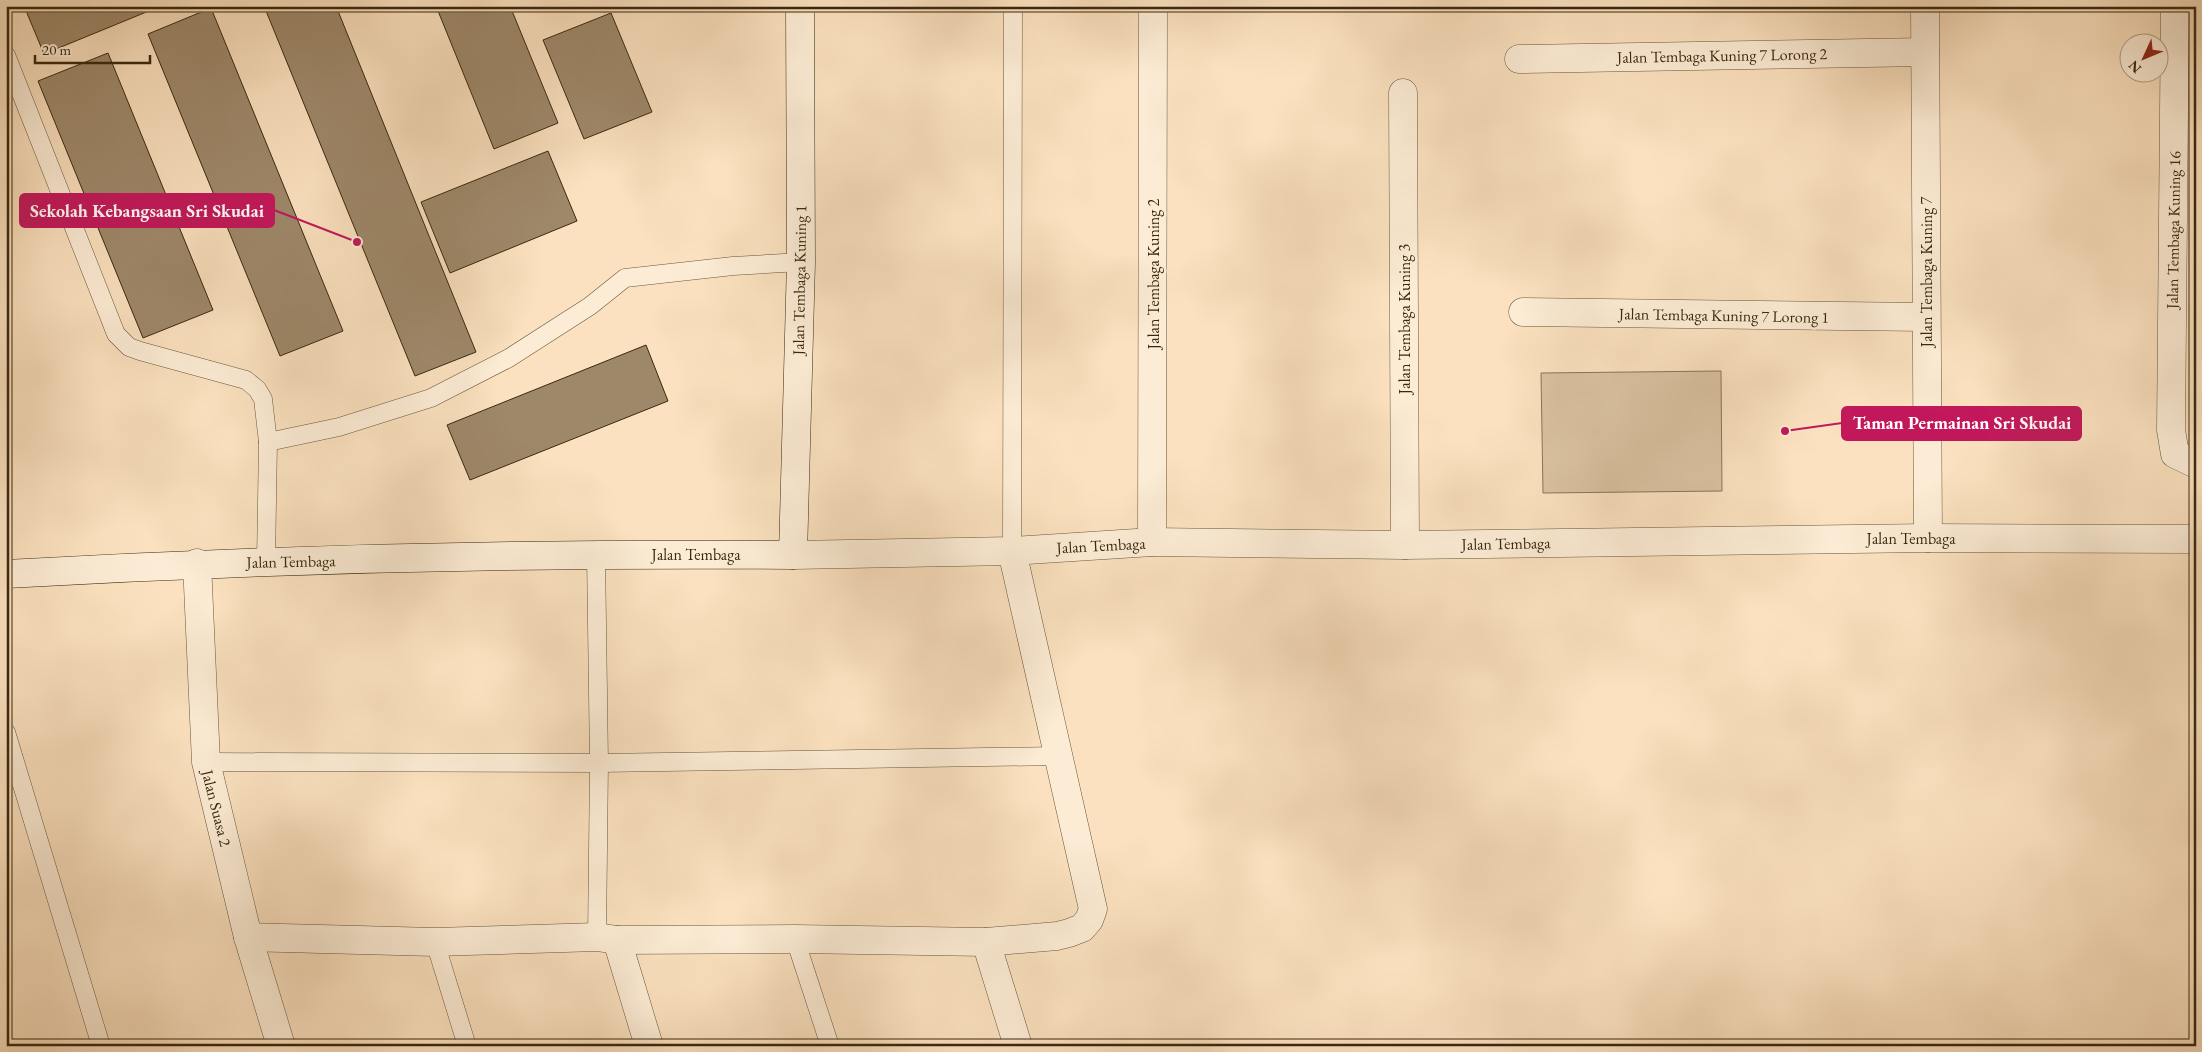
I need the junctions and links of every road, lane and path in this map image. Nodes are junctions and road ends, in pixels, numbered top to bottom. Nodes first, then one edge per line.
1 (800, 6) edge
2 (1013, 6) edge
3 (1153, 6) edge
4 (1925, 6) edge
5 (2175, 6) edge
6 (1925, 52) junction
7 (6, 56) edge
8 (1519, 59) dead end
9 (1403, 93) dead end
10 (801, 262) junction
11 (1523, 312) dead end
12 (1926, 317) junction
13 (268, 442) junction
14 (2185, 459) edge
15 (1928, 538) junction
16 (2196, 539) edge
17 (1152, 542) junction
18 (1405, 545) junction
19 (1012, 551) junction
20 (596, 554) junction
21 (793, 555) junction
22 (266, 562) junction
23 (197, 563) junction
24 (6, 574) edge
25 (6, 732) edge
26 (1057, 756) junction
27 (206, 762) junction
28 (599, 763) junction
29 (248, 938) junction
30 (607, 939) junction
31 (795, 939) junction
32 (435, 942) junction
33 (986, 942) junction
34 (101, 1046) edge
35 (281, 1046) edge
36 (467, 1046) edge
37 (649, 1046) edge
38 (830, 1046) edge
39 (1018, 1046) edge

1 - 10 street, Jalan Tembaga Kuning 1
2 - 19 lane
3 - 17 street, Jalan Tembaga Kuning 2
4 - 6 street, Jalan Tembaga Kuning 7
5 - 14 street, Jalan Tembaga Kuning 16
6 - 8 street, Jalan Tembaga Kuning 7 Lorong 2
6 - 12 street, Jalan Tembaga Kuning 7
7 - 13 lane
9 - 18 street, Jalan Tembaga Kuning 3
10 - 13 lane
10 - 21 street, Jalan Tembaga Kuning 1
11 - 12 street, Jalan Tembaga Kuning 7 Lorong 1
12 - 15 street, Jalan Tembaga Kuning 7
13 - 22 lane
15 - 16 street, Jalan Tembaga
15 - 18 street, Jalan Tembaga
17 - 18 street, Jalan Tembaga
17 - 19 street, Jalan Tembaga
19 - 21 street, Jalan Tembaga
19 - 26 street
20 - 21 street, Jalan Tembaga
20 - 22 street, Jalan Tembaga
20 - 28 lane
22 - 23 street, Jalan Tembaga
23 - 24 street, Jalan Tembaga
23 - 27 street, Jalan Suasa 2
25 - 34 lane
26 - 28 lane
26 - 33 street
27 - 28 lane
27 - 29 street, Jalan Suasa 2
28 - 30 lane
29 - 32 street
29 - 35 street, Jalan Suasa 2
30 - 31 street
30 - 32 street
30 - 37 street
31 - 33 street
31 - 38 lane
32 - 36 lane
33 - 39 street

